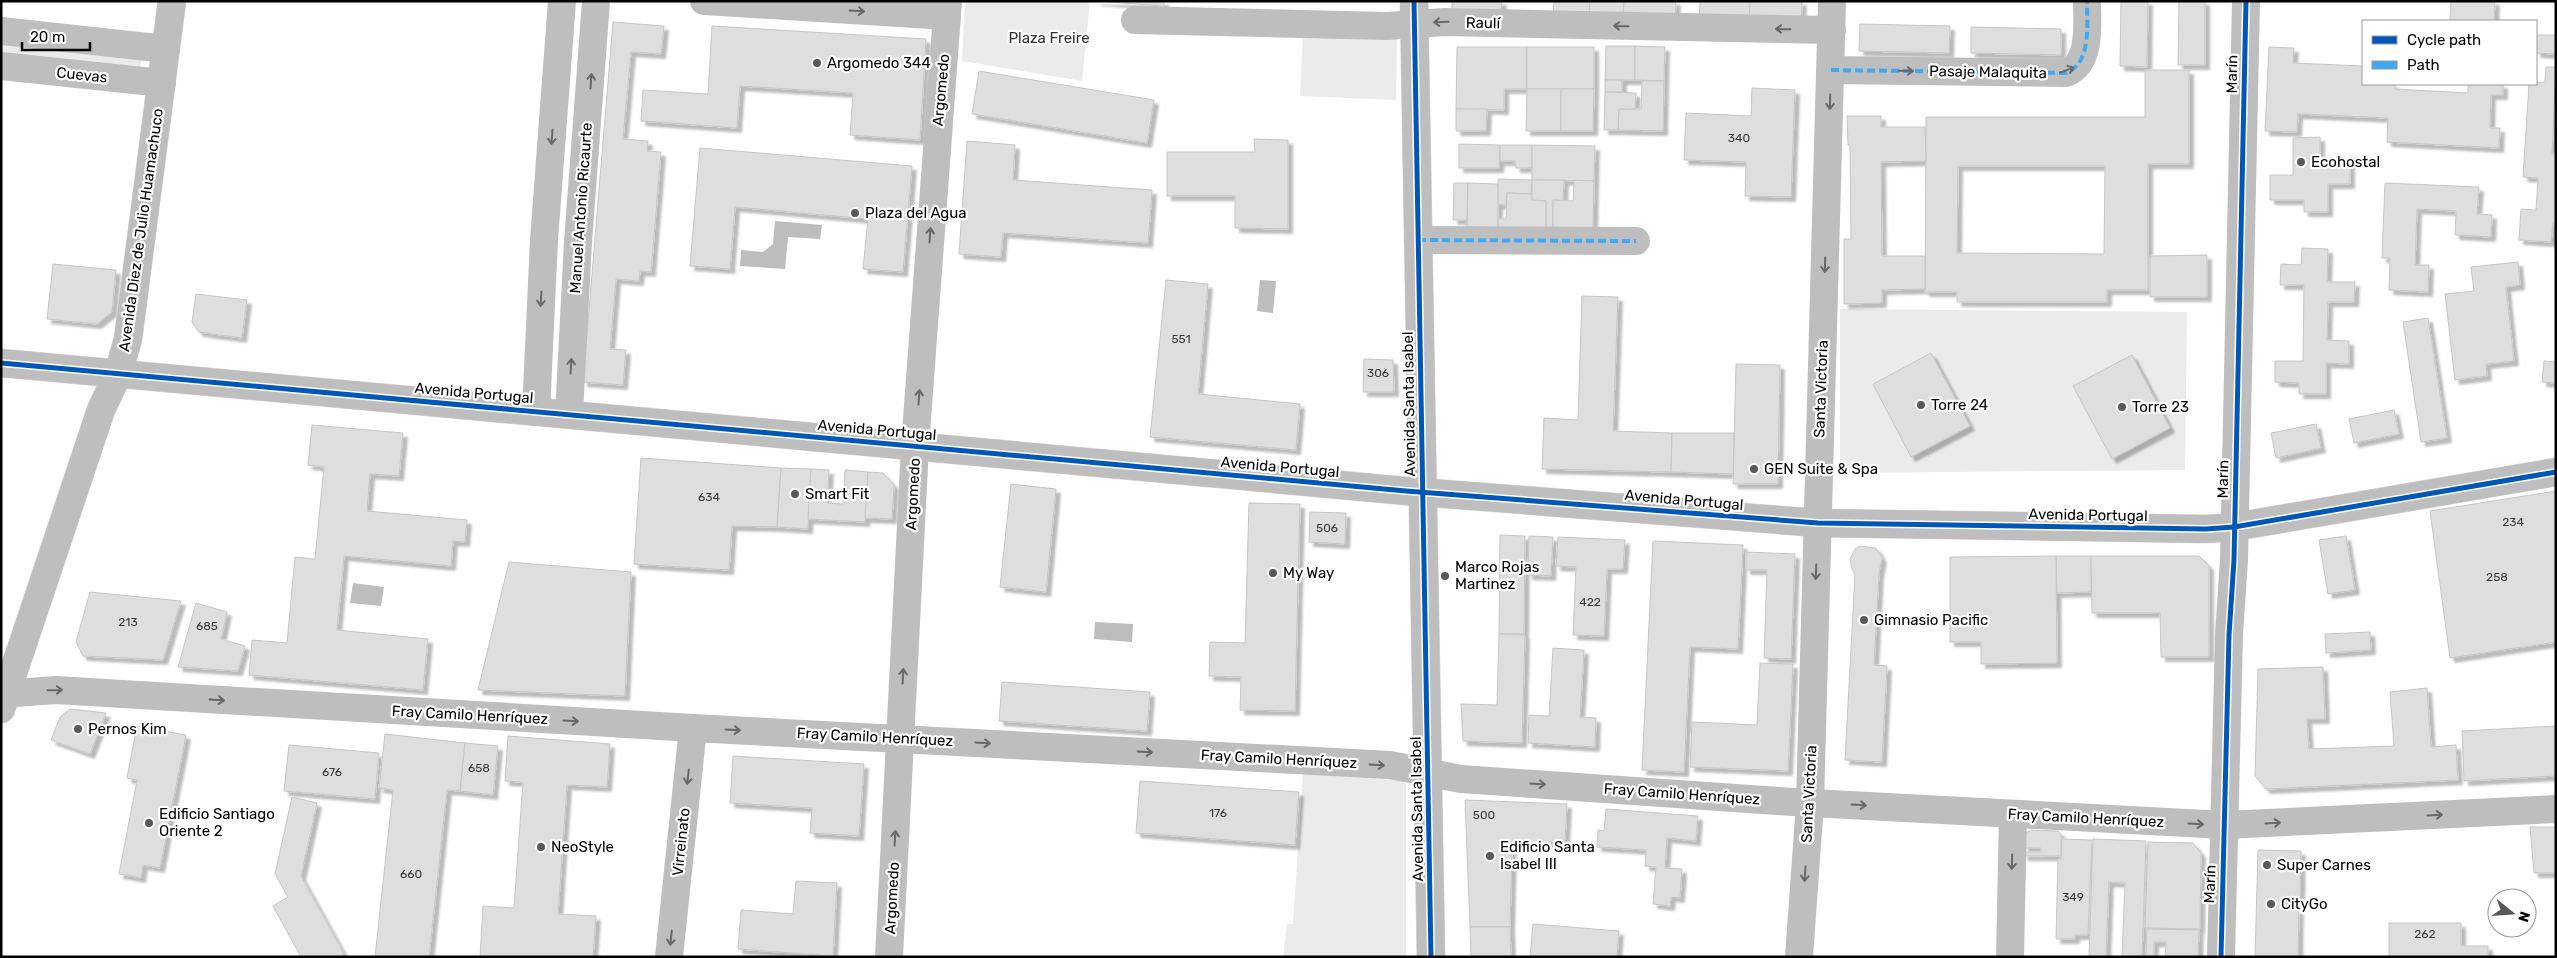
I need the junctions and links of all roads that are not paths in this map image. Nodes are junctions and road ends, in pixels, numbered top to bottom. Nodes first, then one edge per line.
1 (172, 1) edge
2 (562, 1) edge
3 (596, 1) edge
4 (704, 1) edge
5 (1832, 1) edge
6 (2087, 1) edge
7 (2246, 1) edge
8 (948, 9) edge
9 (1414, 13) edge
10 (1135, 20) dead end
11 (1832, 30) junction
12 (1, 31) edge
13 (166, 49) junction
14 (1, 66) edge
15 (1831, 70) junction
16 (162, 83) junction
17 (554, 107) junction
18 (588, 110) junction
19 (544, 240) junction
20 (1418, 240) junction
21 (1636, 241) dead end
22 (578, 242) junction
23 (1, 363) edge
24 (118, 374) junction
25 (536, 412) junction
26 (568, 414) junction
27 (915, 446) junction
28 (2556, 472) edge
29 (1423, 492) junction
30 (1818, 523) junction
31 (2234, 526) junction
32 (3, 699) edge
33 (693, 728) junction
34 (899, 738) junction
35 (1429, 774) junction
36 (1810, 802) junction
37 (2556, 809) edge
38 (2013, 814) junction
39 (2224, 825) junction
40 (669, 957) edge
41 (889, 957) edge
42 (1431, 957) edge
43 (1799, 957) edge
44 (2010, 957) edge
45 (2221, 957) edge

1 - 13 street, Avenida Diez de Julio Huamachuco
2 - 17 street
18 -> 3 street, Manuel Antonio Ricaurte
4 -> 8 street
5 - 11 street, Santa Victoria
15 -> 6 street, Pasaje Malaquita
7 - 31 street, Marín
27 -> 8 street, Argomedo
9 - 10 street, Raulí
11 -> 9 street, Raulí
9 - 20 street, Avenida Santa Isabel
11 - 15 street, Santa Victoria
12 - 13 street
13 - 16 street, Avenida Diez de Julio Huamachuco
14 - 16 street, Cuevas
15 -> 30 street, Santa Victoria
16 - 24 street, Avenida Diez de Julio Huamachuco
17 - 18 street
17 -> 19 street
18 - 22 street, Manuel Antonio Ricaurte
19 - 22 street
19 -> 25 street
20 - 21 street
20 - 29 street, Avenida Santa Isabel
26 -> 22 street, Manuel Antonio Ricaurte
23 - 24 street, Avenida Portugal
24 - 25 street, Avenida Portugal
24 - 32 street, Avenida Diez de Julio Huamachuco
25 - 26 street, Avenida Portugal
26 - 27 street, Avenida Portugal
27 - 29 street, Avenida Portugal
34 -> 27 street, Argomedo
28 - 31 street, Avenida Portugal
29 - 30 street, Avenida Portugal
29 - 35 street, Avenida Santa Isabel
30 - 31 street, Avenida Portugal
30 -> 36 street, Santa Victoria
31 - 39 street, Marín
32 -> 33 street, Fray Camilo Henríquez
33 -> 34 street, Fray Camilo Henríquez
33 -> 40 street, Virreinato
34 -> 35 street, Fray Camilo Henríquez
41 -> 34 street, Argomedo
35 -> 36 street, Fray Camilo Henríquez
35 - 42 street, Avenida Santa Isabel
36 -> 38 street, Fray Camilo Henríquez
36 -> 43 street, Santa Victoria
39 -> 37 street, Fray Camilo Henríquez
38 -> 39 street, Fray Camilo Henríquez
38 -> 44 street
39 - 45 street, Marín

